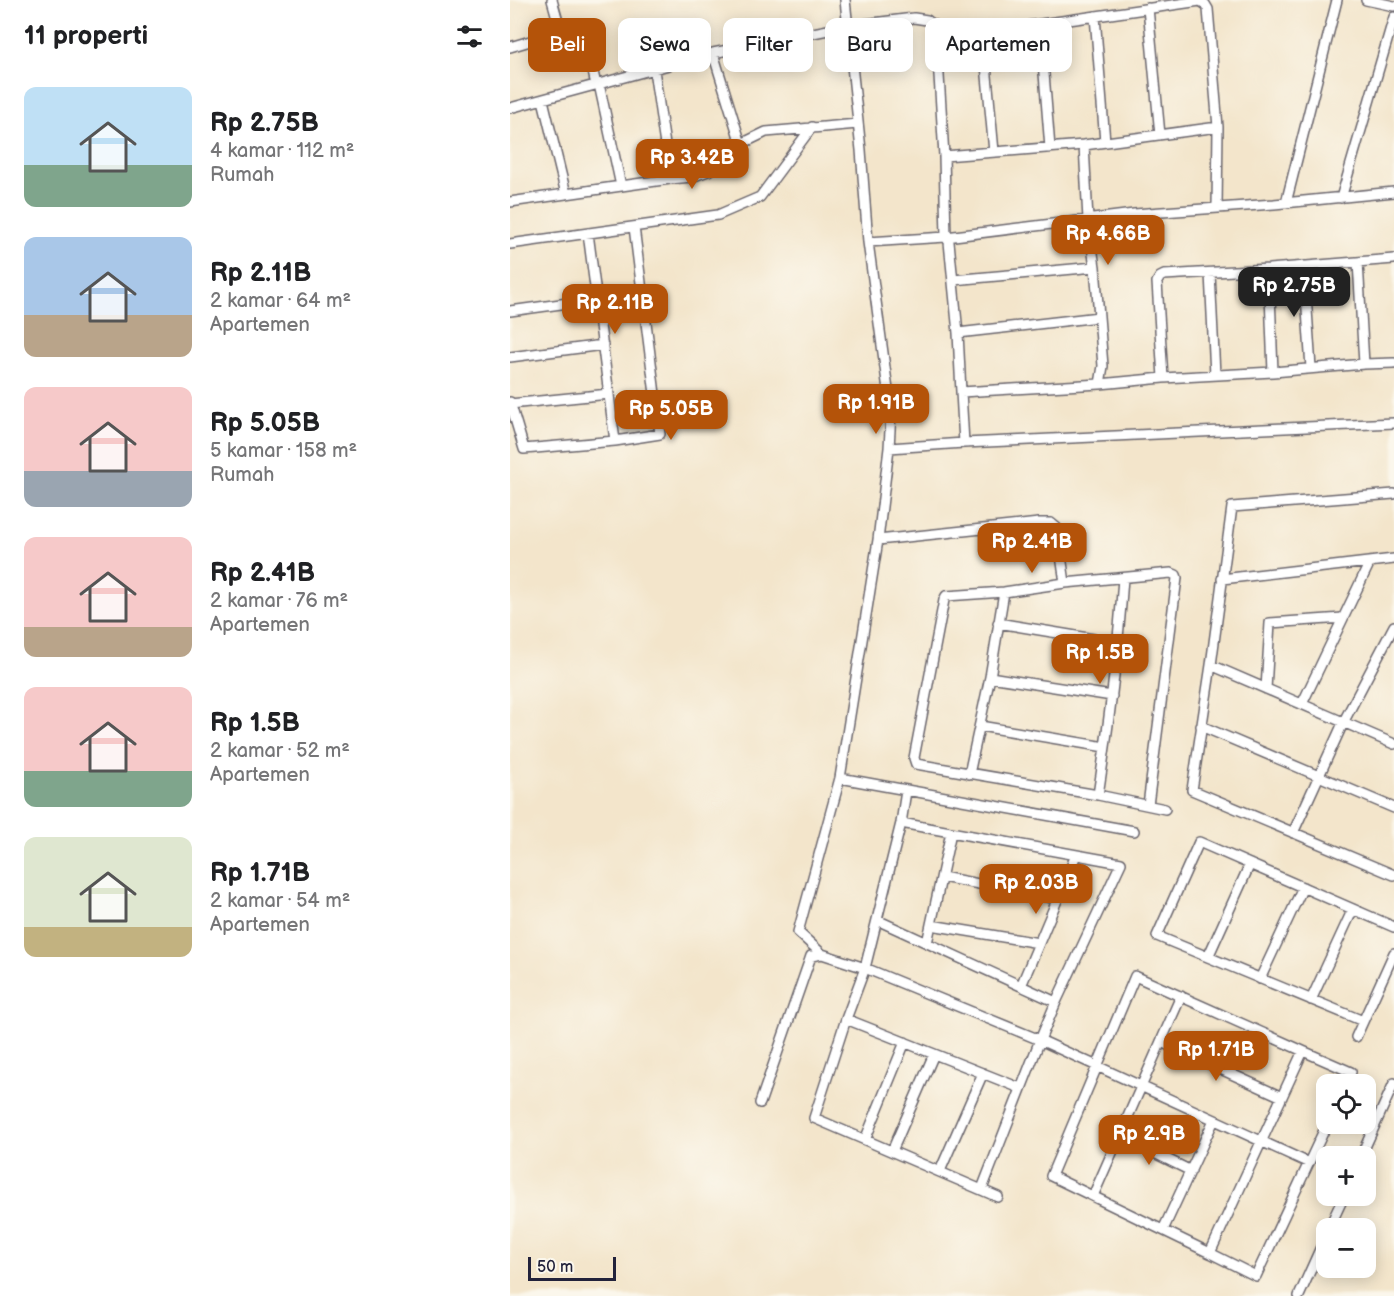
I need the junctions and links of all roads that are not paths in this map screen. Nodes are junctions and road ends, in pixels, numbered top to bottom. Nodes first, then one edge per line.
1 (552, 0) edge
2 (845, 0) edge
3 (1337, 0) edge
4 (1366, 0) edge
5 (1394, 6) edge
6 (1148, 8) junction
7 (1095, 15) junction
8 (1394, 17) edge
9 (557, 18) edge
10 (847, 18) edge
11 (1072, 19) edge
12 (825, 31) edge
13 (528, 41) edge
14 (510, 46) edge
15 (713, 53) joint
16 (595, 72) edge
17 (647, 72) edge
18 (654, 72) edge
19 (853, 72) edge
20 (939, 72) edge
21 (987, 72) edge
22 (1044, 72) edge
23 (598, 85) junction
24 (543, 100) junction
25 (510, 108) edge
26 (858, 124) junction
27 (812, 127) junction
28 (1218, 127) junction
29 (1160, 135) junction
30 (1105, 142) junction
31 (741, 144) junction
32 (1083, 146) junction
33 (1050, 148) junction
34 (994, 152) junction
35 (944, 156) junction
36 (670, 179) junction
37 (621, 186) junction
38 (1394, 192) edge
39 (566, 194) junction
40 (1341, 198) junction
41 (510, 202) edge
42 (1286, 202) junction
43 (1217, 208) junction
44 (1088, 220) junction
45 (634, 227) junction
46 (588, 233) junction
47 (946, 237) junction
48 (868, 242) junction
49 (510, 244) edge
50 (1394, 259) edge
51 (1358, 262) junction
52 (1304, 266) junction
53 (1095, 267) junction
54 (1269, 270) junction
55 (1210, 273) junction
56 (953, 280) junction
57 (597, 299) junction
58 (510, 311) edge
59 (1099, 317) junction
60 (958, 333) junction
61 (603, 345) junction
62 (510, 357) edge
63 (1394, 363) edge
64 (1364, 364) junction
65 (1311, 368) junction
66 (1273, 372) junction
67 (1215, 375) junction
68 (1163, 378) junction
69 (1100, 384) junction
70 (961, 392) junction
71 (609, 394) junction
72 (510, 403) edge
73 (1394, 423) edge
74 (615, 441) junction
75 (964, 442) junction
76 (890, 448) junction
77 (1394, 494) edge
78 (878, 540) junction
79 (1394, 559) edge
80 (1370, 562) junction
81 (1123, 578) junction
82 (1222, 579) junction
83 (1065, 583) junction
84 (1004, 592) junction
85 (1343, 618) junction
86 (998, 624) junction
87 (1394, 626) edge
88 (1118, 642) junction
89 (1211, 665) junction
90 (990, 677) junction
91 (1266, 689) junction
92 (1112, 696) junction
93 (1302, 704) junction
94 (1344, 721) junction
95 (980, 726) junction
96 (1202, 726) junction
97 (1394, 744) edge
98 (1105, 747) junction
99 (969, 774) junction
100 (1319, 777) junction
101 (840, 778) junction
102 (906, 791) junction
103 (1098, 795) junction
104 (1148, 805) junction
105 (1394, 808) edge
106 (1165, 809) dead end
107 (901, 823) junction
108 (1134, 831) dead end
109 (951, 832) junction
110 (1293, 833) junction
111 (1076, 855) junction
112 (1250, 864) junction
113 (1394, 875) edge
114 (942, 877) junction
115 (1303, 887) junction
116 (1059, 899) junction
117 (1353, 909) junction
118 (877, 920) junction
119 (931, 925) junction
120 (1394, 927) edge
121 (927, 943) junction
122 (1039, 943) junction
123 (1394, 953) edge
124 (822, 954) junction
125 (1208, 957) junction
126 (865, 968) junction
127 (1260, 979) junction
128 (1021, 986) junction
129 (1181, 996) junction
130 (1311, 1000) junction
131 (1056, 1002) junction
132 (846, 1019) junction
133 (1363, 1021) junction
134 (1356, 1037) dead end
135 (1040, 1040) junction
136 (905, 1042) junction
137 (1161, 1042) junction
138 (1303, 1051) junction
139 (934, 1054) junction
140 (1097, 1067) junction
141 (983, 1073) junction
142 (1350, 1074) edge
143 (1394, 1083) edge
144 (1141, 1087) junction
145 (1020, 1088) junction
146 (1282, 1097) junction
147 (760, 1102) dead end
148 (1214, 1120) junction
149 (1322, 1134) edge
150 (1120, 1136) junction
151 (866, 1140) junction
152 (1262, 1142) junction
153 (1366, 1146) edge
154 (892, 1151) junction
155 (1309, 1163) junction
156 (1191, 1171) junction
157 (940, 1172) junction
158 (982, 1189) junction
159 (1093, 1196) junction
160 (998, 1197) dead end
161 (1163, 1230) junction
162 (1210, 1253) junction
163 (1316, 1258) edge
164 (1299, 1296) edge

1 - 9 street
2 - 10 street
3 - 42 street
4 - 5 street
6 - 7 street
6 - 28 street
6 - 29 street
7 - 11 street
7 - 30 street
8 - 40 street
12 - 15 street
13 - 14 street
15 - 31 street
16 - 23 street
17 - 23 street
18 - 36 street
19 - 26 street
20 - 35 street
21 - 34 street
22 - 33 street
23 - 24 street
23 - 37 street
24 - 25 street
24 - 39 street
26 - 27 street
26 - 48 street
27 - 31 street
27 - 45 street
28 - 29 street
28 - 43 street
29 - 30 street
30 - 32 street
31 - 36 street
32 - 33 street
32 - 44 street
33 - 34 street
34 - 35 street
35 - 47 street
36 - 37 street
37 - 39 street
38 - 40 street
39 - 41 street
40 - 42 street
42 - 43 street
43 - 44 street
44 - 47 street
44 - 53 street
45 - 46 street
45 - 74 street
46 - 49 street
46 - 57 street
47 - 48 street
47 - 56 street
48 - 76 street
50 - 51 street
51 - 52 street
51 - 64 street
52 - 54 street
52 - 65 street
53 - 56 street
53 - 59 street
54 - 55 street
54 - 66 street
55 - 67 street
55 - 68 street
56 - 60 street
57 - 58 street
57 - 61 street
59 - 60 street
59 - 69 street
60 - 70 street
61 - 62 street
61 - 71 street
63 - 64 street
64 - 65 street
65 - 66 street
66 - 67 street
67 - 68 street
68 - 69 street
69 - 70 street
70 - 75 street
71 - 72 street
71 - 74 street
72 - 74 street
73 - 75 street
75 - 76 street
76 - 78 street
77 - 82 street
78 - 83 street
78 - 101 street
79 - 80 street
80 - 82 street
80 - 85 street
81 - 83 street
81 - 88 street
81 - 104 street
82 - 89 street
83 - 84 street
84 - 86 street
84 - 99 street
85 - 91 street
85 - 93 street
86 - 88 street
86 - 90 street
87 - 94 street
88 - 92 street
89 - 91 street
89 - 96 street
90 - 92 street
90 - 95 street
91 - 93 street
92 - 98 street
93 - 94 street
94 - 97 street
94 - 100 street
95 - 98 street
95 - 99 street
96 - 100 street
96 - 110 street
98 - 103 street
99 - 103 street
100 - 105 street
100 - 110 street
101 - 102 street
101 - 124 street
102 - 107 street
102 - 108 street
103 - 104 street
104 - 106 street
107 - 109 street
107 - 118 street
109 - 111 street
109 - 114 street
110 - 113 street
111 - 116 street
111 - 131 street
112 - 115 street
112 - 125 street
112 - 125 street
114 - 116 street
114 - 119 street
115 - 117 street
115 - 127 street
116 - 122 street
117 - 120 street
117 - 130 street
118 - 121 street
118 - 126 street
119 - 121 street
119 - 122 street
121 - 128 street
122 - 128 street
123 - 133 street
124 - 126 street
124 - 147 street
125 - 127 street
126 - 132 street
126 - 135 street
127 - 130 street
128 - 131 street
129 - 137 street
129 - 138 street
129 - 140 street
130 - 133 street
131 - 135 street
132 - 136 street
132 - 151 street
133 - 134 street
135 - 140 street
135 - 145 street
136 - 139 street
136 - 151 street
137 - 144 street
137 - 146 street
138 - 142 street
138 - 146 street
139 - 141 street
139 - 154 street
140 - 144 street
140 - 159 street
141 - 145 street
141 - 157 street
143 - 153 street
144 - 148 street
144 - 150 street
145 - 158 street
146 - 152 street
148 - 152 street
148 - 156 street
149 - 155 street
150 - 156 street
150 - 159 street
151 - 154 street
152 - 155 street
152 - 162 street
154 - 157 street
155 - 162 street
156 - 161 street
157 - 158 street
158 - 160 street
159 - 161 street
161 - 162 street
163 - 164 street

